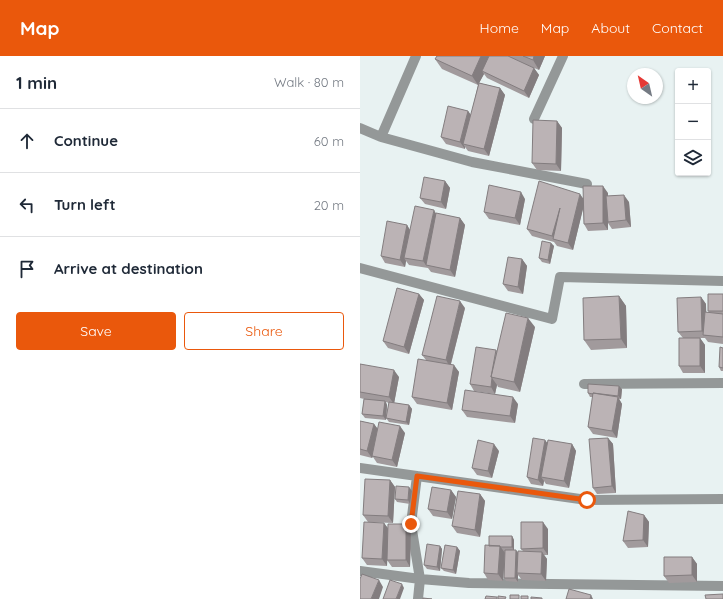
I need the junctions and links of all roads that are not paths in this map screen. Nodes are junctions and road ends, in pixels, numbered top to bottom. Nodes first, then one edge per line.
1 (416, 56) edge
2 (563, 56) edge
3 (534, 119) edge
4 (360, 128) edge
5 (381, 137) junction
6 (587, 184) edge
7 (360, 268) edge
8 (723, 281) edge
9 (723, 383) edge
10 (584, 384) dead end
11 (360, 468) edge
12 (417, 476) junction
13 (723, 499) edge
14 (360, 570) edge
15 (420, 580) junction
16 (723, 586) edge
17 (418, 599) edge

1 - 5 street
2 - 3 street
4 - 5 street
5 - 6 street
7 - 8 street
9 - 10 street
11 - 12 street
12 - 13 street
12 - 15 street
14 - 15 street
15 - 16 street
15 - 17 street

